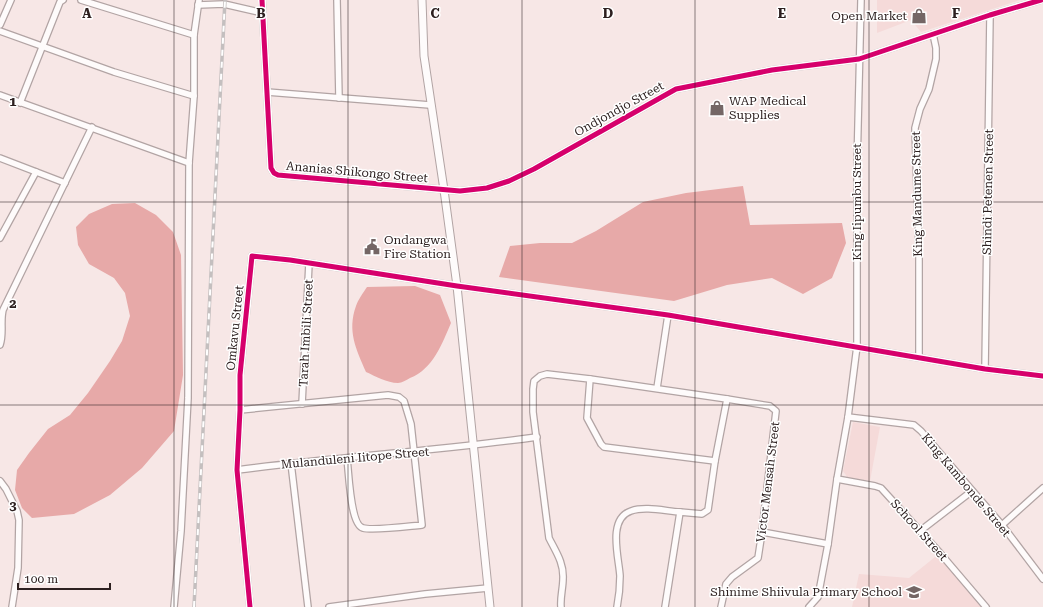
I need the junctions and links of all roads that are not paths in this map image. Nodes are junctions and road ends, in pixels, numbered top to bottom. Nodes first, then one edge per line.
1 (11, 0) edge
2 (63, 0) edge
3 (80, 0) edge
4 (262, 0) edge
5 (337, 0) edge
6 (422, 0) edge
7 (861, 0) edge
8 (1041, 0) edge
9 (198, 2) edge
10 (263, 13) junction
11 (990, 15) junction
12 (0, 25) edge
13 (0, 31) edge
14 (933, 34) junction
15 (194, 35) junction
16 (42, 47) junction
17 (859, 59) junction
18 (267, 92) junction
19 (0, 95) edge
20 (194, 96) junction
21 (340, 98) junction
22 (20, 103) junction
23 (430, 106) junction
24 (92, 127) junction
25 (0, 158) edge
26 (189, 163) junction
27 (36, 172) junction
28 (65, 182) junction
29 (444, 190) junction
30 (0, 238) edge
31 (309, 263) junction
32 (457, 286) junction
33 (668, 314) junction
34 (1, 318) edge
35 (0, 345) edge
36 (857, 346) junction
37 (919, 357) junction
38 (985, 368) junction
39 (1043, 376) edge
40 (590, 379) junction
41 (657, 388) junction
42 (727, 399) junction
43 (302, 404) junction
44 (240, 410) junction
45 (848, 416) junction
46 (537, 437) junction
47 (472, 446) junction
48 (414, 452) junction
49 (347, 459) junction
50 (715, 461) junction
51 (291, 463) junction
52 (237, 470) junction
53 (837, 479) junction
54 (0, 481) edge
55 (1043, 488) edge
56 (972, 491) junction
57 (680, 512) junction
58 (1002, 525) junction
59 (920, 531) junction
60 (762, 532) junction
61 (828, 544) junction
62 (1043, 579) edge
63 (488, 588) junction
64 (368, 605) edge
65 (12, 607) edge
66 (174, 607) edge
67 (250, 607) edge
68 (308, 607) edge
69 (329, 607) edge
70 (490, 607) edge
71 (561, 607) edge
72 (617, 607) edge
73 (665, 607) edge
74 (721, 607) edge
75 (809, 607) edge
76 (986, 607) edge

1 - 12 street
2 - 16 street
3 - 15 street
4 - 10 street, Ananias Shikongo Street
5 - 21 street
6 - 23 street
7 - 17 street, King Iipumbu Street
8 - 11 street, Ondjondjo Street
9 - 10 street
9 - 15 street
10 - 18 street, Ananias Shikongo Street
11 - 14 street, Ondjondjo Street
11 - 38 street, Shindi Petenen Street
13 - 16 street
14 - 17 street, Ondjondjo Street
14 - 37 street, King Mandume Street
15 - 20 street
16 - 20 street
16 - 22 street
17 - 29 street, Ondjondjo Street
17 - 36 street, King Iipumbu Street
18 - 21 street
18 - 29 street, Ananias Shikongo Street
19 - 22 street
20 - 26 street
21 - 23 street
22 - 24 street
23 - 29 street
24 - 26 street
24 - 28 street
25 - 27 street
26 - 66 street
27 - 28 street
27 - 30 street
28 - 34 street
29 - 32 street
31 - 32 street, Omkavu Street
31 - 43 street, Tarah Imbili Street
31 - 44 street, Omkavu Street
32 - 33 street, Omkavu Street
32 - 47 street
33 - 36 street, Omkavu Street
33 - 41 street
34 - 35 street
36 - 37 street, Omkavu Street
36 - 45 street, King Iipumbu Street
37 - 38 street, Omkavu Street
38 - 39 street, Omkavu Street
40 - 41 street, Victor Mensah Street
40 - 46 street, Victor Mensah Street
40 - 50 street
41 - 42 street, Victor Mensah Street
42 - 50 street
42 - 60 street, Victor Mensah Street
43 - 44 street
43 - 48 street
44 - 52 street, Omkavu Street
45 - 53 street, King Iipumbu Street
45 - 56 street, King Kambonde Street
46 - 47 street, Mulanduleni Iitope Street
46 - 71 street
47 - 48 street, Mulanduleni Iitope Street
47 - 63 street
48 - 49 street, Mulanduleni Iitope Street
48 - 49 street
49 - 51 street, Mulanduleni Iitope Street
50 - 57 street
51 - 52 street, Mulanduleni Iitope Street
51 - 68 street
52 - 67 street, Omkavu Street
53 - 59 street, School Street
53 - 61 street, King Iipumbu Street
54 - 65 street
55 - 58 street
56 - 58 street, King Kambonde Street
56 - 59 street
57 - 72 street
57 - 73 street
58 - 62 street, King Kambonde Street
59 - 76 street, School Street
60 - 61 street
60 - 74 street, Victor Mensah Street
61 - 75 street, King Iipumbu Street
63 - 64 street
63 - 70 street
64 - 69 street

